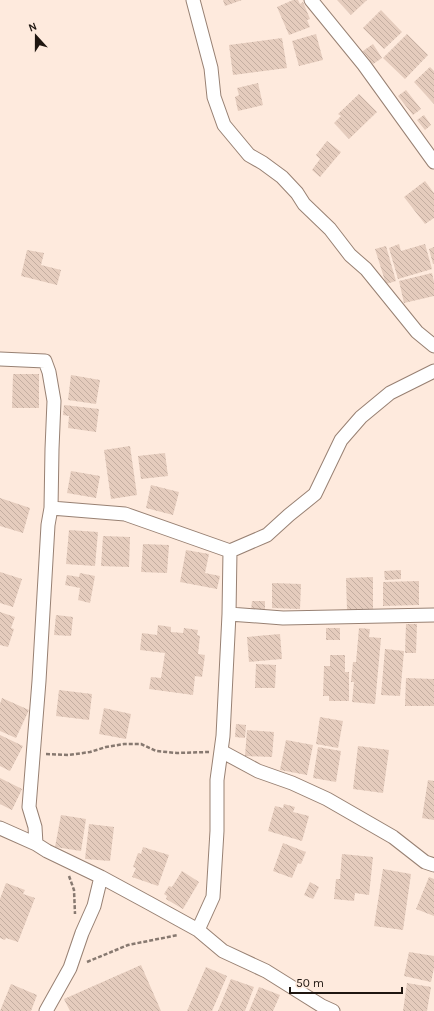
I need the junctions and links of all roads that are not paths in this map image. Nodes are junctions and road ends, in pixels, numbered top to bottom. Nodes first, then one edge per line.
1 (193, 0) edge
2 (311, 0) edge
3 (434, 162) edge
4 (434, 346) edge
5 (0, 359) edge
6 (434, 371) edge
7 (51, 508) junction
8 (230, 551) junction
9 (229, 614) junction
10 (434, 615) edge
11 (221, 751) junction
12 (0, 828) edge
13 (36, 844) junction
14 (434, 866) edge
15 (101, 877) junction
16 (198, 930) junction
17 (46, 1011) edge
18 (333, 1011) edge

1 - 4 street
2 - 3 street
5 - 7 street
6 - 8 street
7 - 8 street
7 - 13 street
8 - 9 street
9 - 10 street
9 - 11 street
11 - 14 street
11 - 16 street
12 - 13 street
13 - 15 street
15 - 16 street
15 - 17 street
16 - 18 street

